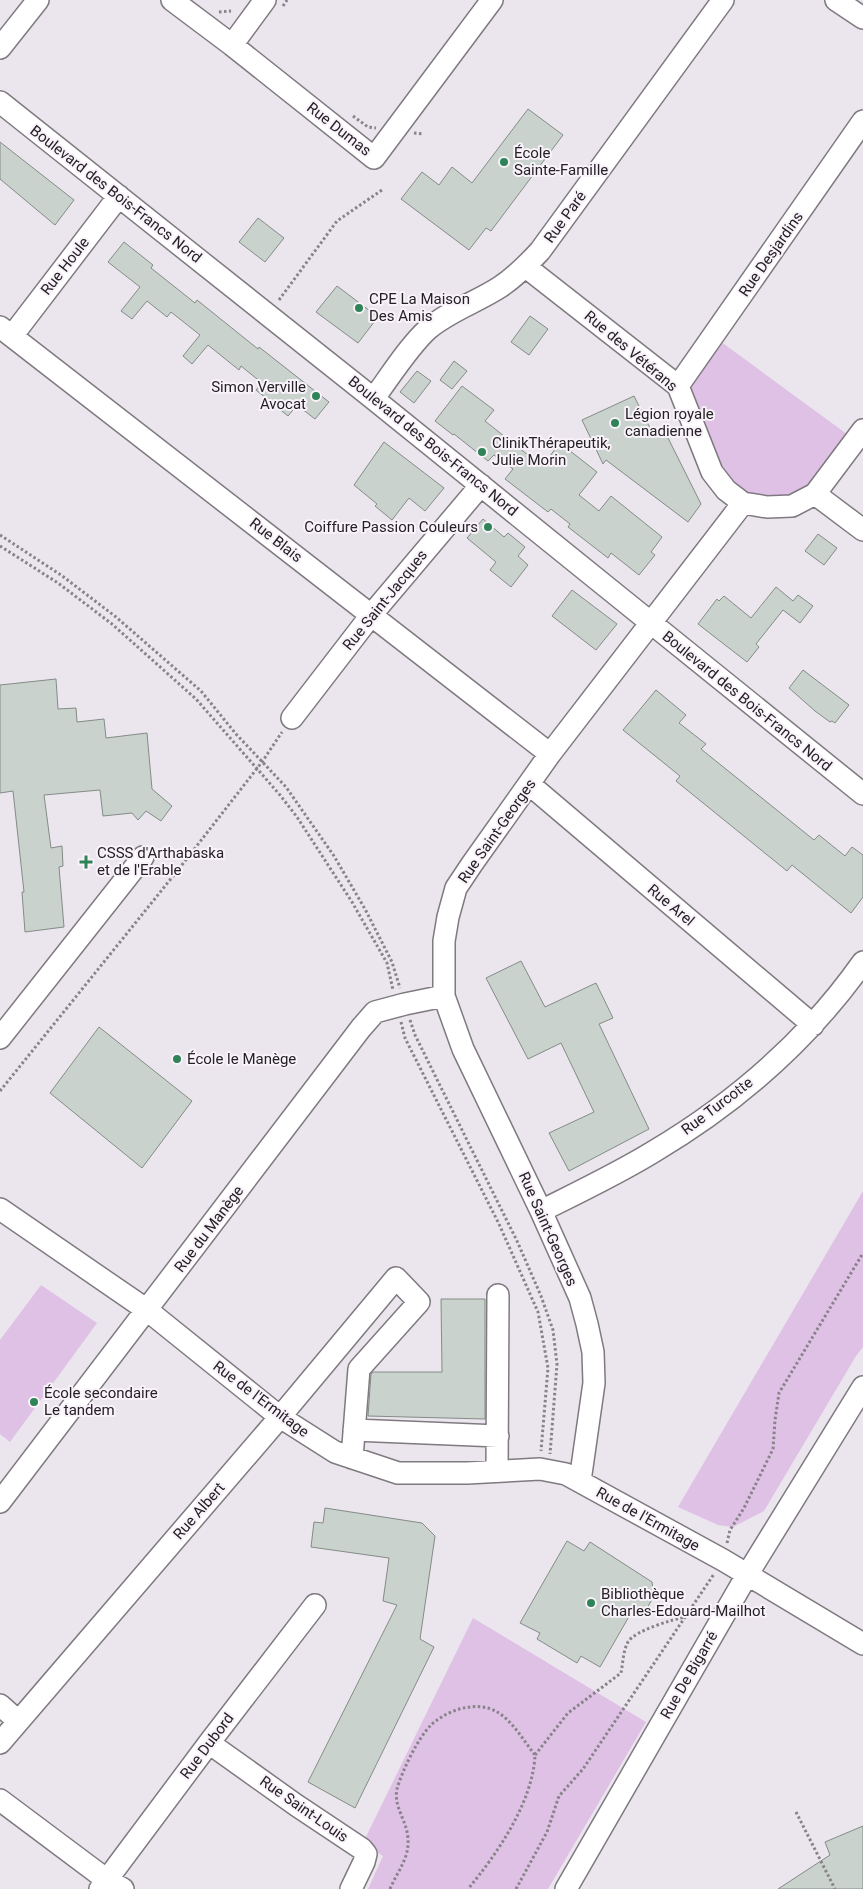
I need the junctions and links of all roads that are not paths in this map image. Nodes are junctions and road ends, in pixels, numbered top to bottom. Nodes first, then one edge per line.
1 (38, 0) edge
2 (172, 0) edge
3 (265, 0) edge
4 (492, 0) edge
5 (723, 0) edge
6 (836, 0) edge
7 (863, 18) edge
8 (232, 45) junction
9 (0, 48) edge
10 (0, 102) edge
11 (863, 121) edge
12 (119, 196) junction
13 (526, 267) junction
14 (6, 332) edge
15 (678, 386) junction
16 (374, 398) junction
17 (863, 430) edge
18 (482, 485) junction
19 (815, 494) junction
20 (743, 503) junction
21 (863, 530) edge
22 (372, 614) junction
23 (650, 624) junction
24 (292, 718) road end
25 (550, 754) junction
26 (529, 784) junction
27 (863, 794) edge
28 (143, 857) dead end
29 (863, 962) edge
30 (444, 996) junction
31 (813, 1026) junction
32 (0, 1038) edge
33 (0, 1209) edge
34 (541, 1211) junction
35 (498, 1295) dead end
36 (147, 1310) junction
37 (863, 1387) edge
38 (280, 1418) junction
39 (354, 1430) junction
40 (498, 1436) junction
41 (352, 1458) junction
42 (497, 1472) junction
43 (580, 1481) junction
44 (0, 1502) edge
45 (747, 1575) junction
46 (316, 1605) dead end
47 (863, 1644) edge
48 (0, 1705) edge
49 (18, 1721) junction
50 (0, 1742) edge
51 (209, 1742) junction
52 (0, 1800) edge
53 (110, 1886) edge
54 (351, 1889) edge
55 (566, 1889) edge

1 - 9 street
2 - 8 street, Rue Dumas
3 - 8 street
4 - 8 street, Rue Dumas
5 - 13 street, Rue Paré
6 - 7 street
10 - 12 street, Boulevard des Bois-Francs Nord
11 - 15 street, Rue Desjardins
12 - 14 street, Rue Houle
12 - 16 street, Boulevard des Bois-Francs Nord
13 - 15 street, Rue des Vétérans
13 - 16 street, Rue Paré
14 - 22 street, Rue Blais
15 - 20 street, Rue des Vétérans
16 - 18 street, Boulevard des Bois-Francs Nord
17 - 19 street
18 - 22 street, Rue Saint-Jacques
18 - 23 street, Boulevard des Bois-Francs Nord
19 - 20 street
19 - 21 street
20 - 23 street, Rue Saint-Georges
22 - 24 street, Rue Saint-Jacques
22 - 25 street, Rue Blais
23 - 25 street, Rue Saint-Georges
23 - 27 street, Boulevard des Bois-Francs Nord
25 - 26 street, Rue Saint-Georges
26 - 30 street, Rue Saint-Georges
26 - 31 street, Rue Arel
28 - 32 street
29 - 31 street, Rue Turcotte
30 - 34 street, Rue Saint-Georges
30 - 36 street, Rue du Manège
31 - 34 street, Rue Turcotte
33 - 36 street, Rue de l'Ermitage
34 - 43 street, Rue Saint-Georges
35 - 40 street
36 - 38 street, Rue de l'Ermitage
36 - 44 street, Rue du Manège
37 - 45 street, Rue De Bigarré
38 - 39 street, Rue Albert
38 - 41 street, Rue de l'Ermitage
38 - 49 street, Rue Albert
39 - 40 street
39 - 41 street
40 - 42 street
41 - 42 street, Rue de l'Ermitage
42 - 43 street, Rue de l'Ermitage
43 - 45 street, Rue de l'Ermitage
45 - 47 street, Rue de l'Ermitage
45 - 55 street, Rue De Bigarré
46 - 51 street, Rue Dubord
48 - 49 street
49 - 50 street, Rue Albert
51 - 53 street, Rue Dubord
51 - 54 street, Rue Saint-Louis
52 - 53 street

